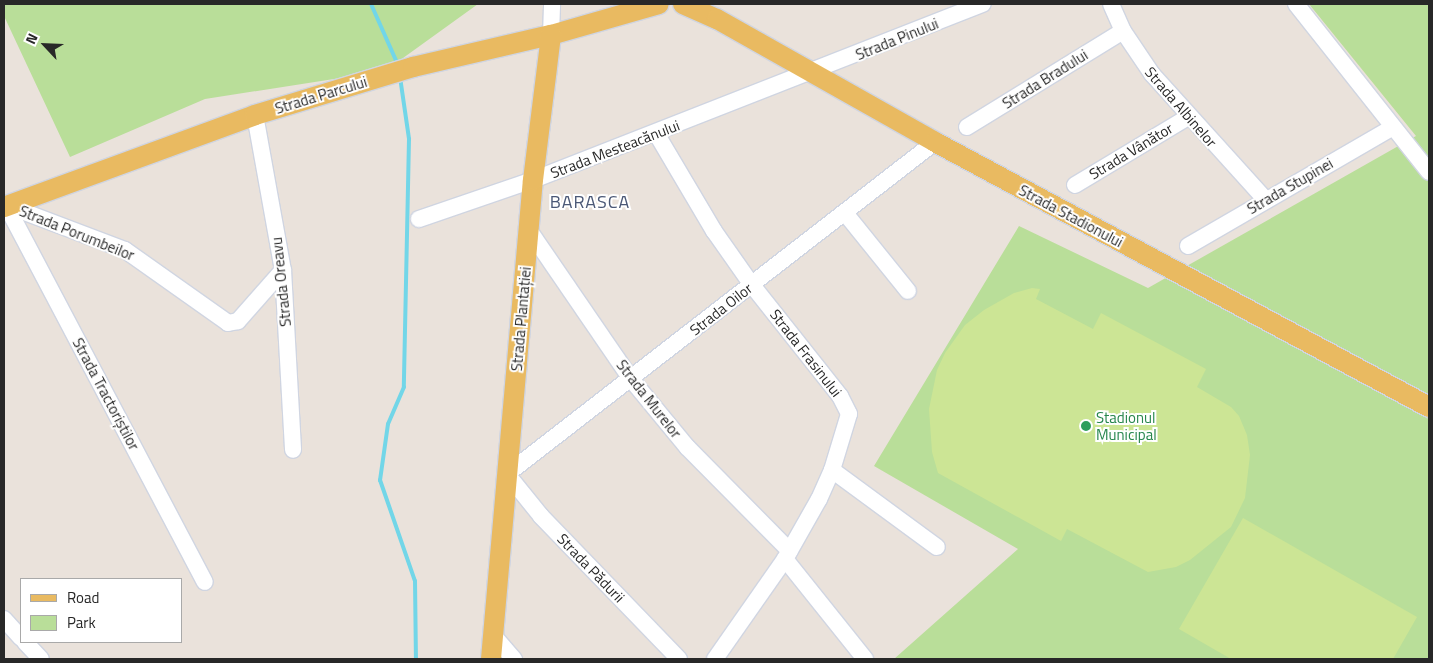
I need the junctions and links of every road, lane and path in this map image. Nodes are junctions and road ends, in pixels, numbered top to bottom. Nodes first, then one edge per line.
1 (552, 4) edge
2 (650, 4) edge
3 (668, 4) edge
4 (682, 4) edge
5 (700, 4) edge
6 (983, 4) edge
7 (1110, 4) edge
8 (1296, 4) edge
9 (613, 10) edge
10 (716, 18) junction
11 (1123, 31) junction
12 (551, 35) junction
13 (810, 73) junction
14 (255, 115) junction
15 (1188, 117) junction
16 (967, 127) dead end
17 (1393, 127) junction
18 (656, 133) junction
19 (935, 142) junction
20 (1424, 158) edge
21 (1429, 172) edge
22 (533, 180) junction
23 (1075, 184) dead end
24 (1266, 200) junction
25 (5, 206) edge
26 (845, 213) junction
27 (418, 219) dead end
28 (529, 230) junction
29 (1188, 246) dead end
30 (283, 270) junction
31 (752, 285) junction
32 (908, 291) dead end
33 (631, 379) junction
34 (1429, 407) edge
35 (293, 450) dead end
36 (832, 470) junction
37 (507, 474) junction
38 (937, 547) dead end
39 (788, 554) junction
40 (205, 582) dead end
41 (4, 619) edge
42 (494, 635) junction
43 (20, 637) edge
44 (26, 643) edge
45 (41, 659) edge
46 (491, 659) edge
47 (514, 659) edge
48 (678, 659) edge
49 (715, 659) edge
50 (865, 659) edge

1 - 12 street, Strada Plantației
2 - 9 main road, Strada Parcului
3 - 4 main road
4 - 10 main road, Strada Stadionului
5 - 10 main road, Strada Stadionului
6 - 13 street, Strada Pinului
7 - 11 street, Strada Albinelor
8 - 17 street
9 - 12 main road, Strada Parcului
10 - 13 main road, Strada Stadionului
11 - 15 street, Strada Albinelor
11 - 16 street, Strada Bradului
12 - 14 main road, Strada Parcului
12 - 22 main road, Strada Plantației
13 - 18 street, Strada Mesteacănului
13 - 19 main road, Strada Stadionului
14 - 25 main road, Strada Parcului
14 - 30 street, Strada Oreavu
15 - 23 street, Strada Vânător
15 - 24 street, Strada Albinelor
17 - 20 street
17 - 24 street, Strada Stupinei
18 - 22 street, Strada Mesteacănului
18 - 31 street, Strada Frasinului
19 - 26 street, Strada Oilor
19 - 34 main road, Strada Stadionului
20 - 21 street
22 - 27 street, Strada Mesteacănului
22 - 28 main road, Strada Plantației
24 - 29 street, Strada Stupinei
25 - 30 street, Strada Porumbeilor
25 - 40 street, Strada Tractoriștilor
26 - 31 street, Strada Oilor
26 - 32 street
28 - 33 street, Strada Murelor
28 - 37 main road, Strada Plantației
30 - 35 street, Strada Oreavu
31 - 33 street, Strada Oilor
31 - 36 street, Strada Frasinului
33 - 37 street, Strada Oilor
33 - 39 street, Strada Murelor
36 - 38 street
36 - 39 street, Strada Frasinului
37 - 42 main road, Strada Plantației
37 - 48 street, Strada Pădurii
39 - 49 street, Strada Frasinului
39 - 50 street, Strada Murelor
41 - 43 street
42 - 46 main road, Strada Plantației
42 - 47 street
44 - 45 street

